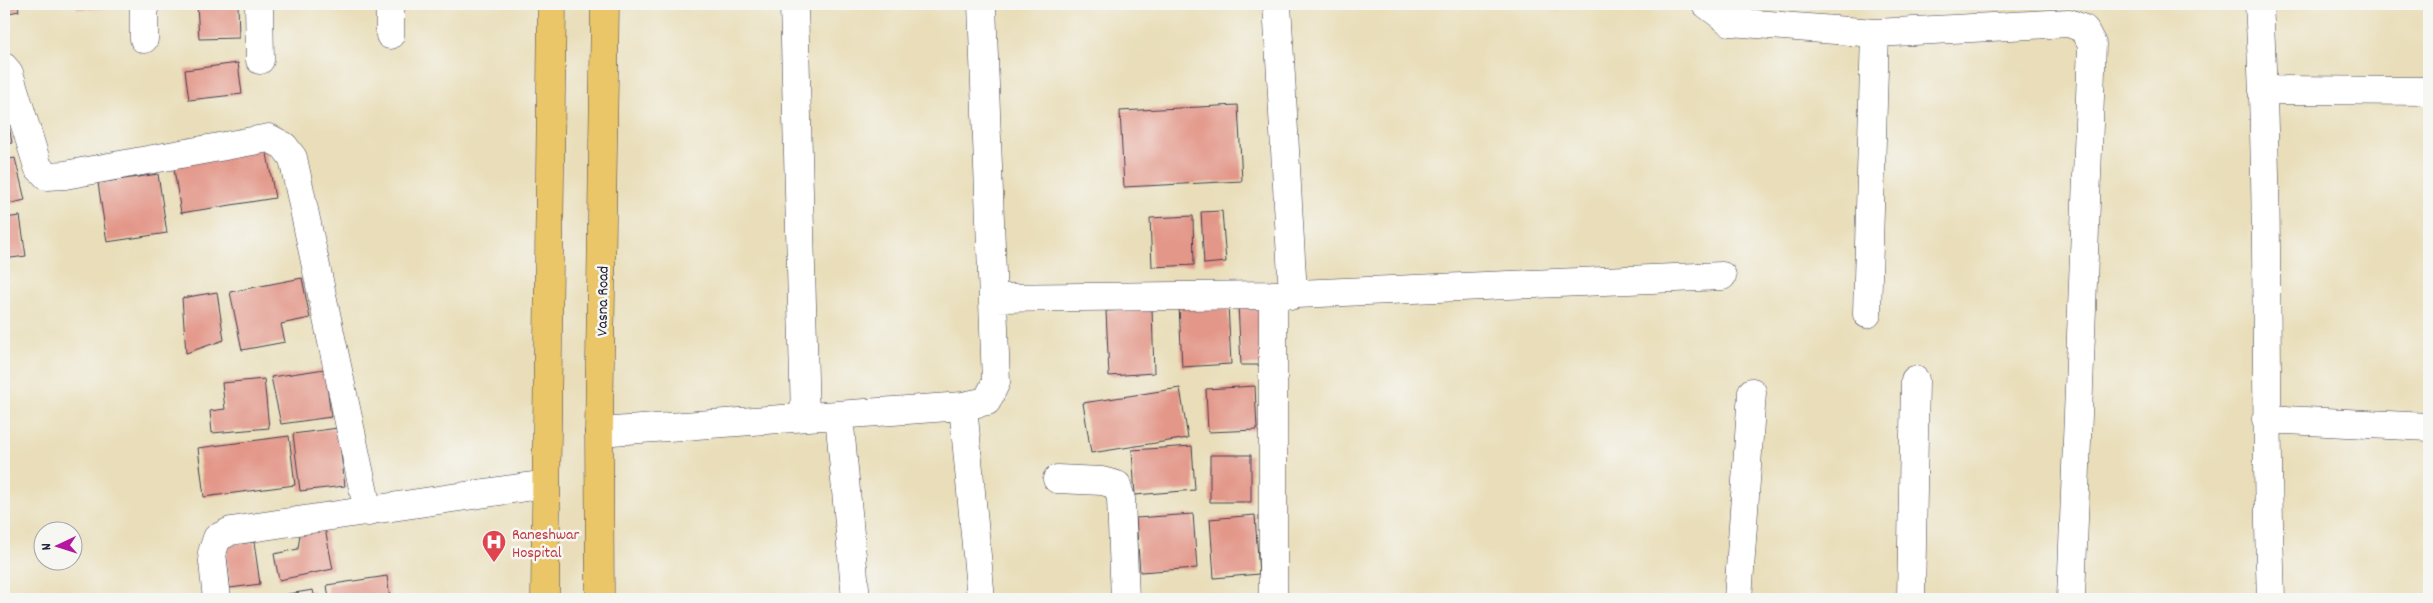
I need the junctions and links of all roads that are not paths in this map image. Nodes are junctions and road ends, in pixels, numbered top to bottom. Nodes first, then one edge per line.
1 (144, 4) edge
2 (259, 4) edge
3 (390, 4) edge
4 (552, 4) edge
5 (605, 4) edge
6 (794, 4) edge
7 (982, 4) edge
8 (1277, 4) edge
9 (1706, 4) edge
10 (2259, 4) edge
11 (1874, 33) junction
12 (390, 35) dead end
13 (144, 39) dead end
14 (260, 60) dead end
15 (4, 67) edge
16 (2264, 90) junction
17 (2429, 90) edge
18 (1722, 276) dead end
19 (1283, 295) junction
20 (994, 298) junction
21 (1867, 314) dead end
22 (1916, 380) dead end
23 (1752, 392) dead end
24 (963, 406) junction
25 (839, 415) junction
26 (805, 417) junction
27 (2266, 419) junction
28 (2429, 426) edge
29 (599, 432) junction
30 (1057, 479) dead end
31 (546, 484) junction
32 (368, 512) junction
33 (217, 599) edge
34 (545, 599) edge
35 (600, 599) edge
36 (856, 599) edge
37 (981, 599) edge
38 (1125, 599) edge
39 (1273, 599) edge
40 (1738, 599) edge
41 (1911, 599) edge
42 (2071, 599) edge
43 (2271, 599) edge

1 - 13 street
2 - 14 street
3 - 12 street
4 - 31 main road
5 - 29 main road, Vasna Road
6 - 26 street
7 - 20 street
8 - 19 street
9 - 11 street
10 - 16 street
11 - 21 street
11 - 42 street
15 - 32 street
16 - 17 street
16 - 27 street
18 - 19 street
19 - 20 street
19 - 39 street
20 - 24 street
22 - 41 street
23 - 40 street
24 - 25 street
24 - 37 street
25 - 26 street
25 - 36 street
26 - 29 street
27 - 28 street
27 - 43 street
29 - 35 main road, Vasna Road
30 - 38 street
31 - 32 street
31 - 34 main road
32 - 33 street

